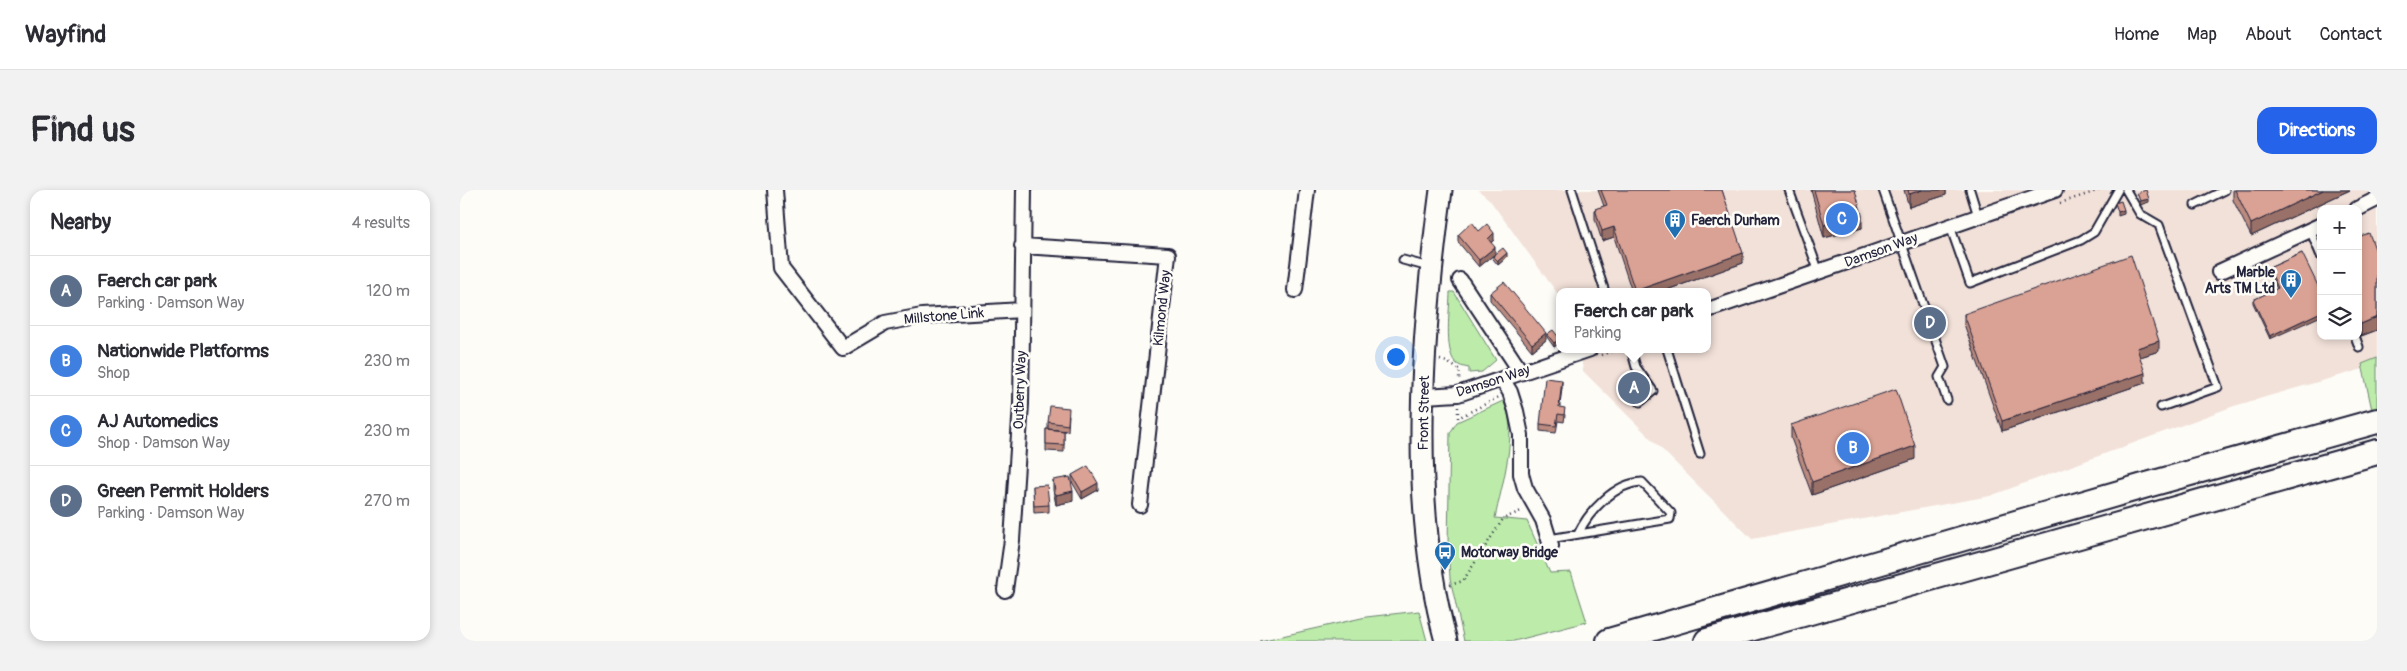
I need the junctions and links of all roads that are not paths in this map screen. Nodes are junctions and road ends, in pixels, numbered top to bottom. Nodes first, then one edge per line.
1 (775, 190) edge
2 (1024, 190) edge
3 (1307, 190) edge
4 (1440, 190) edge
5 (1572, 190) edge
6 (1789, 190) edge
7 (1883, 190) edge
8 (1970, 190) edge
9 (2055, 190) edge
10 (2118, 190) edge
11 (2126, 190) edge
12 (2225, 190) edge
13 (2377, 200) edge
14 (2194, 204) dead end
15 (2362, 207) edge
16 (1978, 216) junction
17 (1950, 226) junction
18 (2315, 228) edge
19 (1902, 242) junction
20 (1022, 246) junction
21 (2320, 250) edge
22 (1403, 260) dead end
23 (1432, 268) junction
24 (1819, 272) junction
25 (2219, 272) dead end
26 (1460, 280) dead end
27 (1604, 288) edge
28 (1295, 290) dead end
29 (1711, 309) edge
30 (1022, 310) junction
31 (2357, 340) edge
32 (2360, 347) dead end
33 (1632, 353) edge
34 (1668, 353) edge
35 (1591, 354) edge
36 (1521, 372) junction
37 (1502, 379) junction
38 (1424, 396) junction
39 (1946, 400) dead end
40 (1640, 402) dead end
41 (2160, 407) dead end
42 (2377, 422) edge
43 (2377, 452) edge
44 (1700, 454) dead end
45 (1140, 505) dead end
46 (1578, 534) junction
47 (1550, 542) joint
48 (1006, 590) dead end
49 (1445, 638) edge
50 (1609, 641) edge
51 (1707, 641) edge

1 - 30 street, Millstone Link
2 - 20 street, Outberry Way
3 - 28 street
4 - 23 main road, Front Street
5 - 27 lane
6 - 24 lane
7 - 19 lane
8 - 16 lane
9 - 16 street, Damson Way
10 - 17 lane
11 - 41 lane
12 - 14 lane
13 - 15 street
16 - 17 street, Damson Way
17 - 19 street, Damson Way
18 - 21 lane
18 - 25 street
19 - 24 street, Damson Way
19 - 39 lane
20 - 30 street, Outberry Way
20 - 45 street, Kilmond Way
22 - 23 lane
23 - 38 main road, Front Street
24 - 29 street, Damson Way
26 - 36 street
30 - 48 street, Outberry Way
31 - 32 lane
33 - 40 lane
34 - 44 lane
35 - 36 street, Damson Way
36 - 37 street, Damson Way
37 - 38 street, Damson Way
37 - 47 street
38 - 49 main road, Front Street
42 - 50 highway
43 - 51 highway
46 - 46 lane
46 - 47 lane

